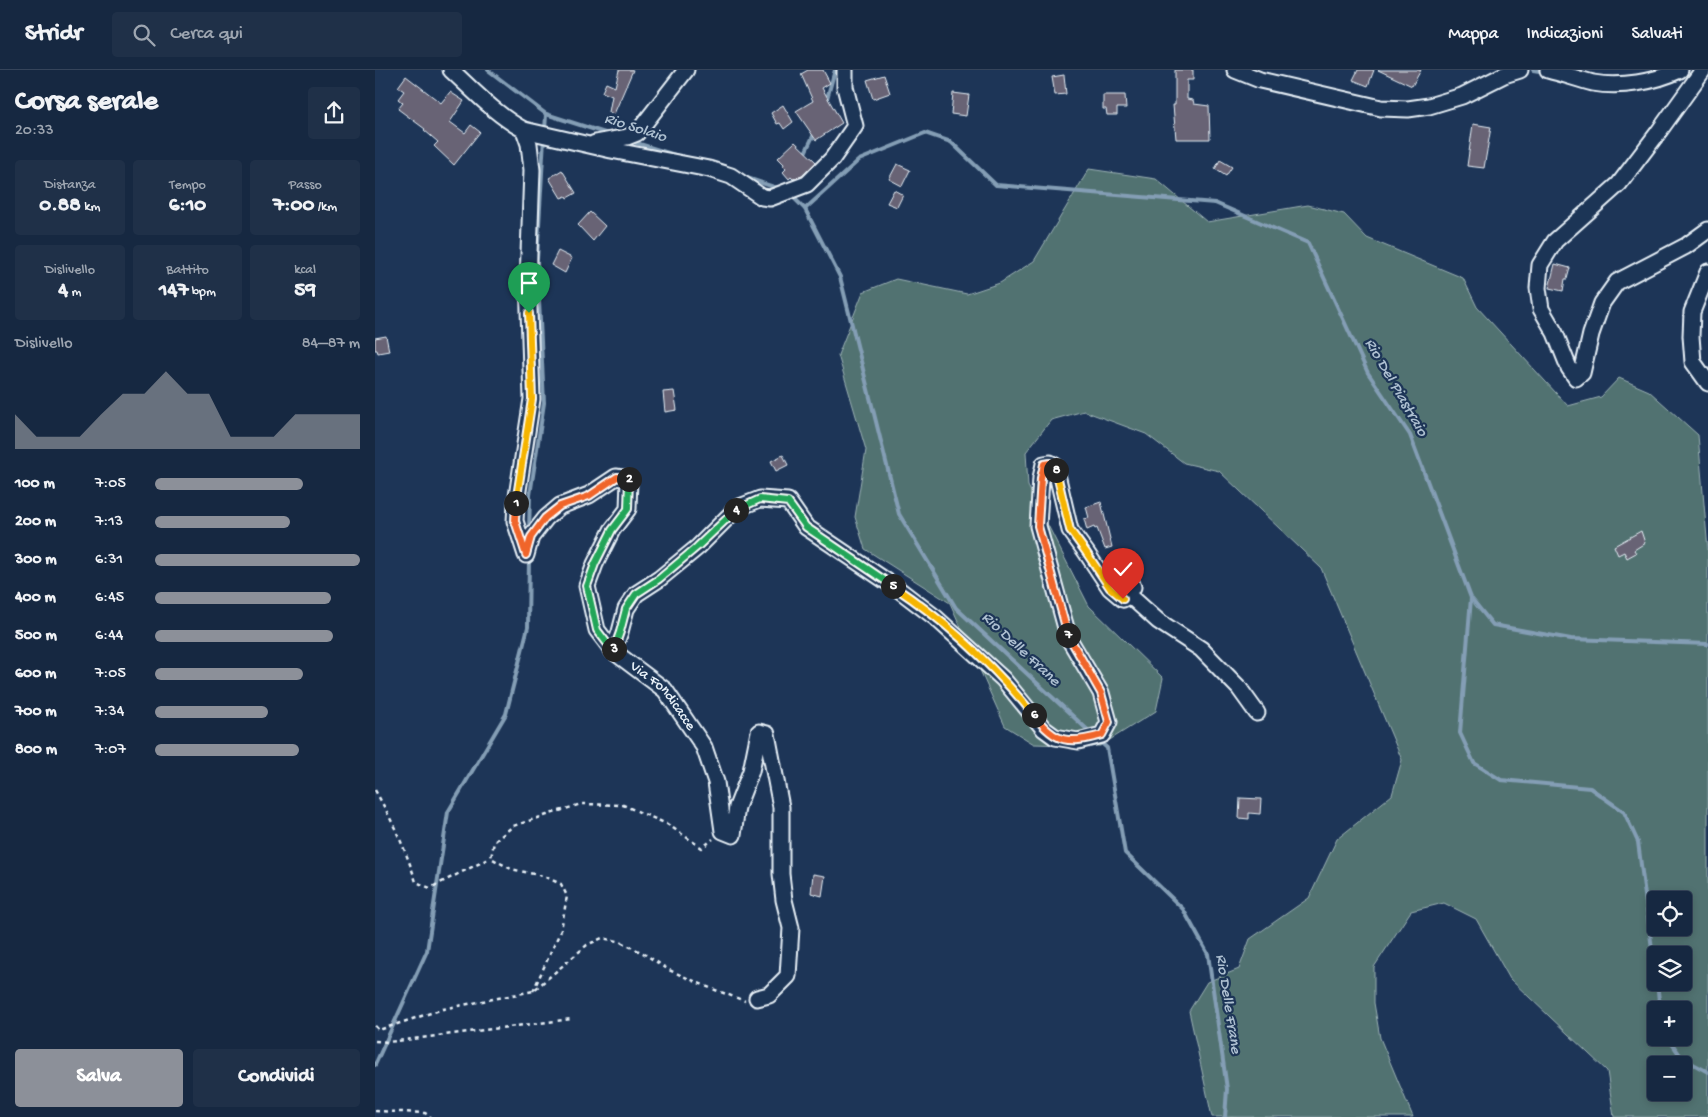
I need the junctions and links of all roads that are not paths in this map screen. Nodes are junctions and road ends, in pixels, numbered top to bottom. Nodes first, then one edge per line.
1 (451, 70) edge
2 (686, 70) edge
3 (845, 70) edge
4 (1235, 70) edge
5 (1518, 70) edge
6 (1548, 70) edge
7 (1680, 70) edge
8 (1703, 70) edge
9 (524, 130) junction
10 (589, 144) junction
11 (1708, 230) edge
12 (1708, 272) edge
13 (1708, 382) edge
14 (1124, 564) dead end
15 (1129, 595) junction
16 (613, 651) junction
17 (1257, 713) dead end
18 (757, 998) road end

1 - 9 street
2 - 10 street
3 - 10 street
4 - 5 street
6 - 7 street
8 - 11 street
9 - 10 street
9 - 16 street, Via Fondicacce
12 - 13 street
14 - 15 street
15 - 16 street
15 - 17 street
16 - 18 street, Via Fondicacce

